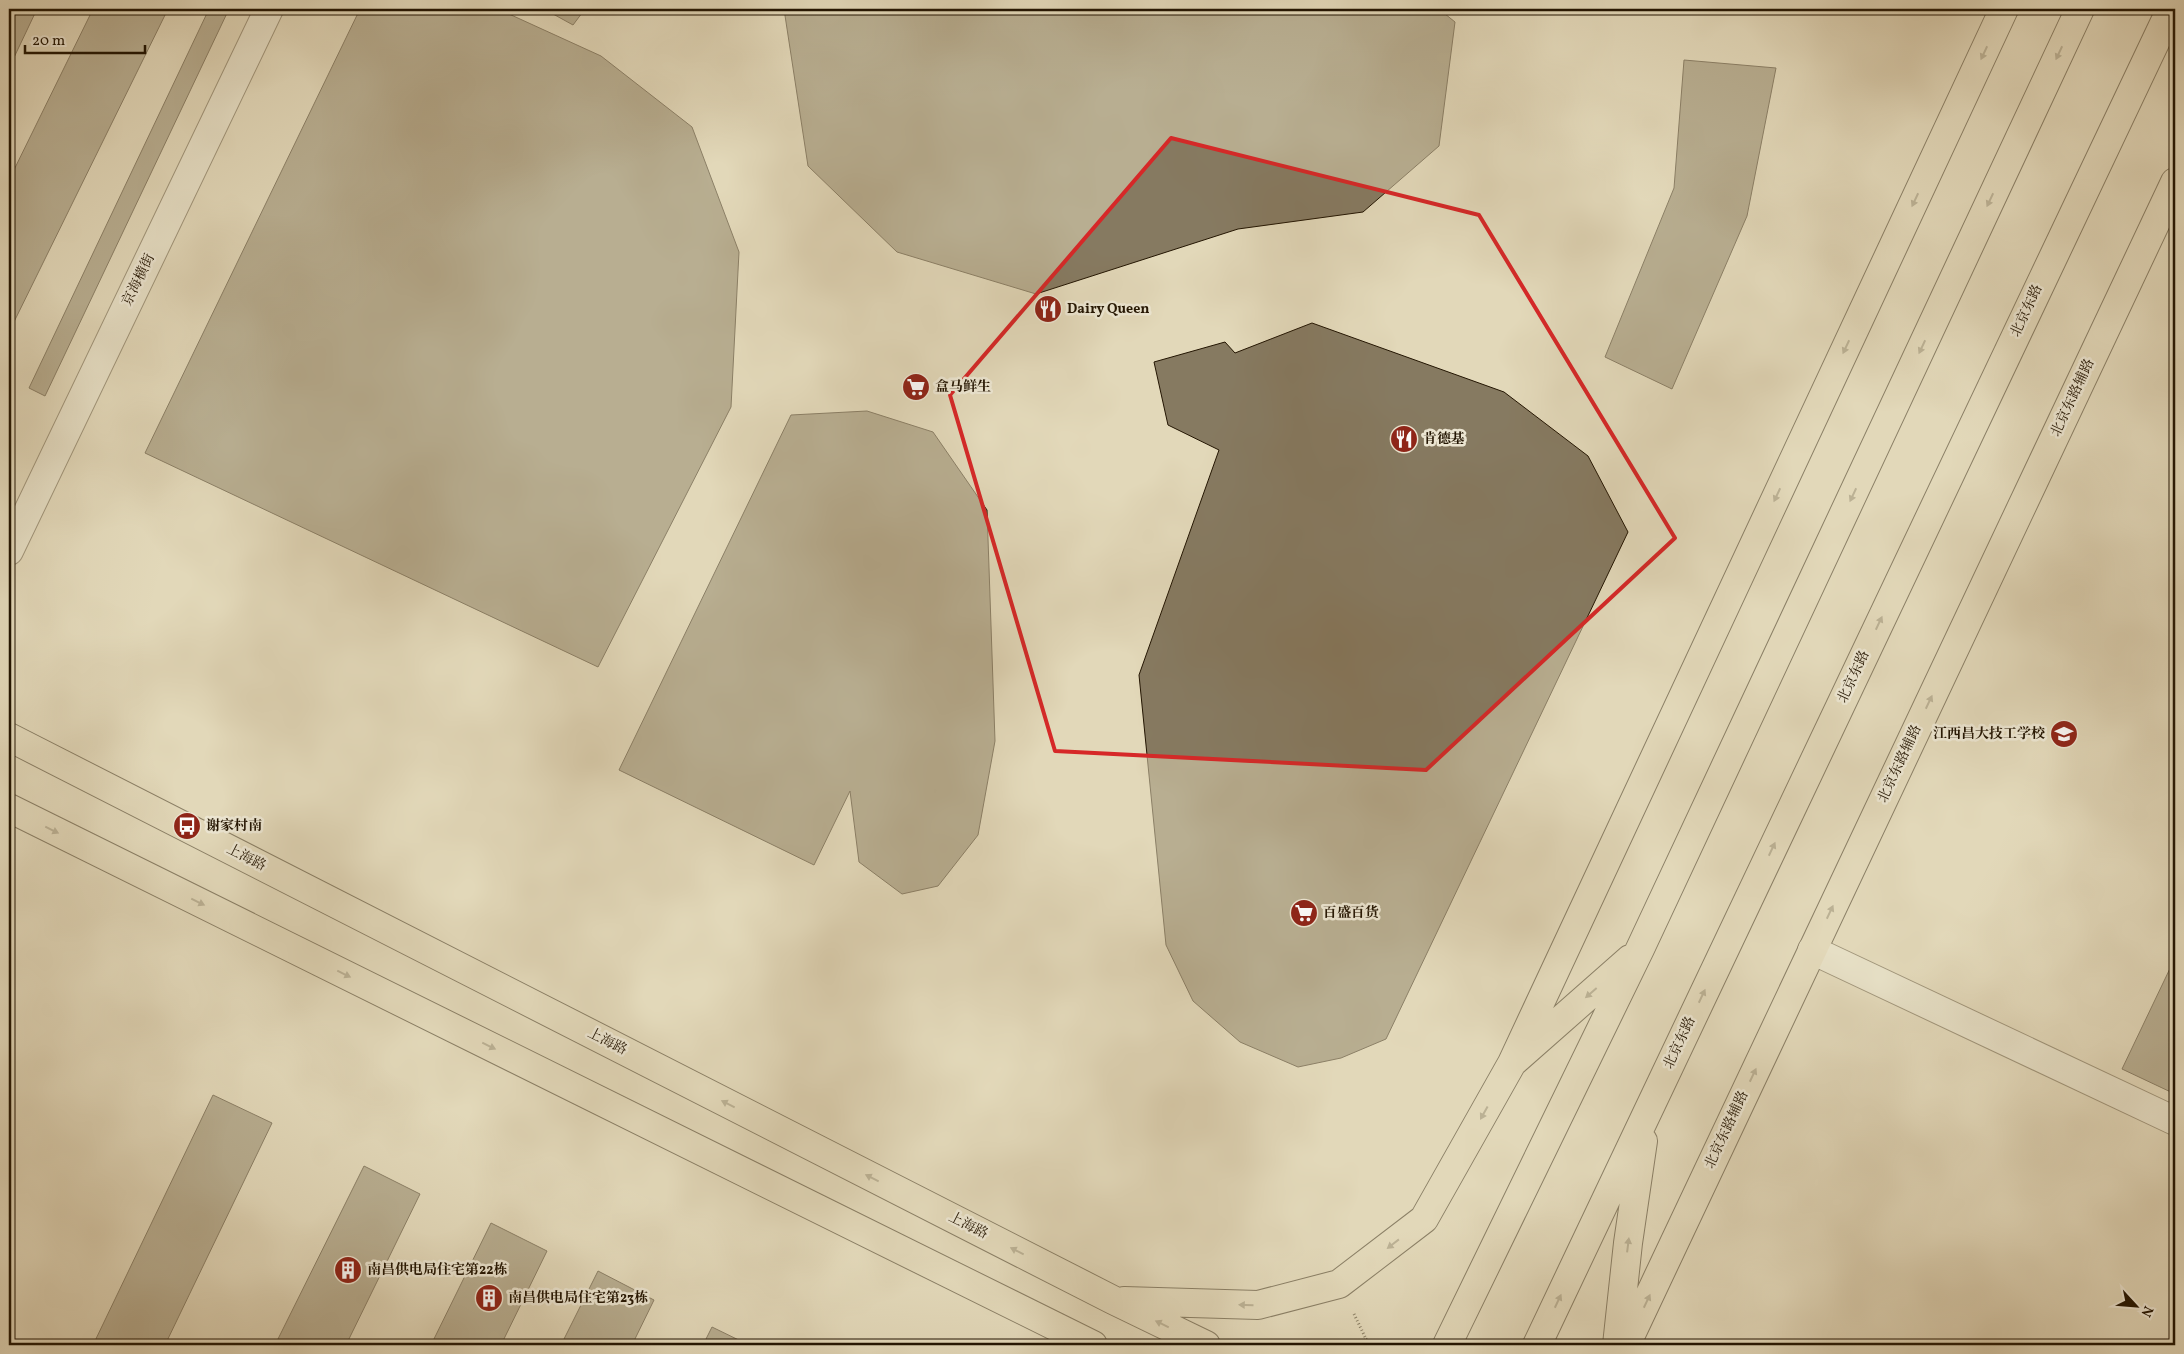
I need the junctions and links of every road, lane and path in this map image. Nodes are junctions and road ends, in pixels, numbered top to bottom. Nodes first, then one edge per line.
1 (269, 9) edge
2 (2004, 9) edge
3 (2080, 9) edge
4 (2171, 9) edge
5 (2175, 182) edge
6 (9, 551) edge
7 (9, 737) edge
8 (9, 808) edge
9 (1640, 949) junction
10 (1812, 950) junction
11 (1512, 1063) junction
12 (1646, 1114) junction
13 (2175, 1121) edge
14 (1113, 1300) junction
15 (1366, 1339) dead end
16 (1092, 1345) edge
17 (1206, 1345) edge
18 (1378, 1345) edge
19 (1447, 1345) edge
20 (1537, 1345) edge
21 (1617, 1345) edge
22 (1626, 1345) edge

1 - 6 street, 京海横街
2 -> 11 main road
3 -> 9 main road
12 -> 4 main road, 北京东路
10 -> 5 main road, 北京东路辅路
14 -> 7 main road, 上海路
8 -> 16 main road
9 -> 11 main road
9 - 19 main road
10 - 13 street
22 -> 10 main road, 北京东路辅路
11 -> 14 main road
20 -> 12 main road, 北京东路
21 -> 12 main road
17 -> 14 main road, 上海路
15 - 18 path

